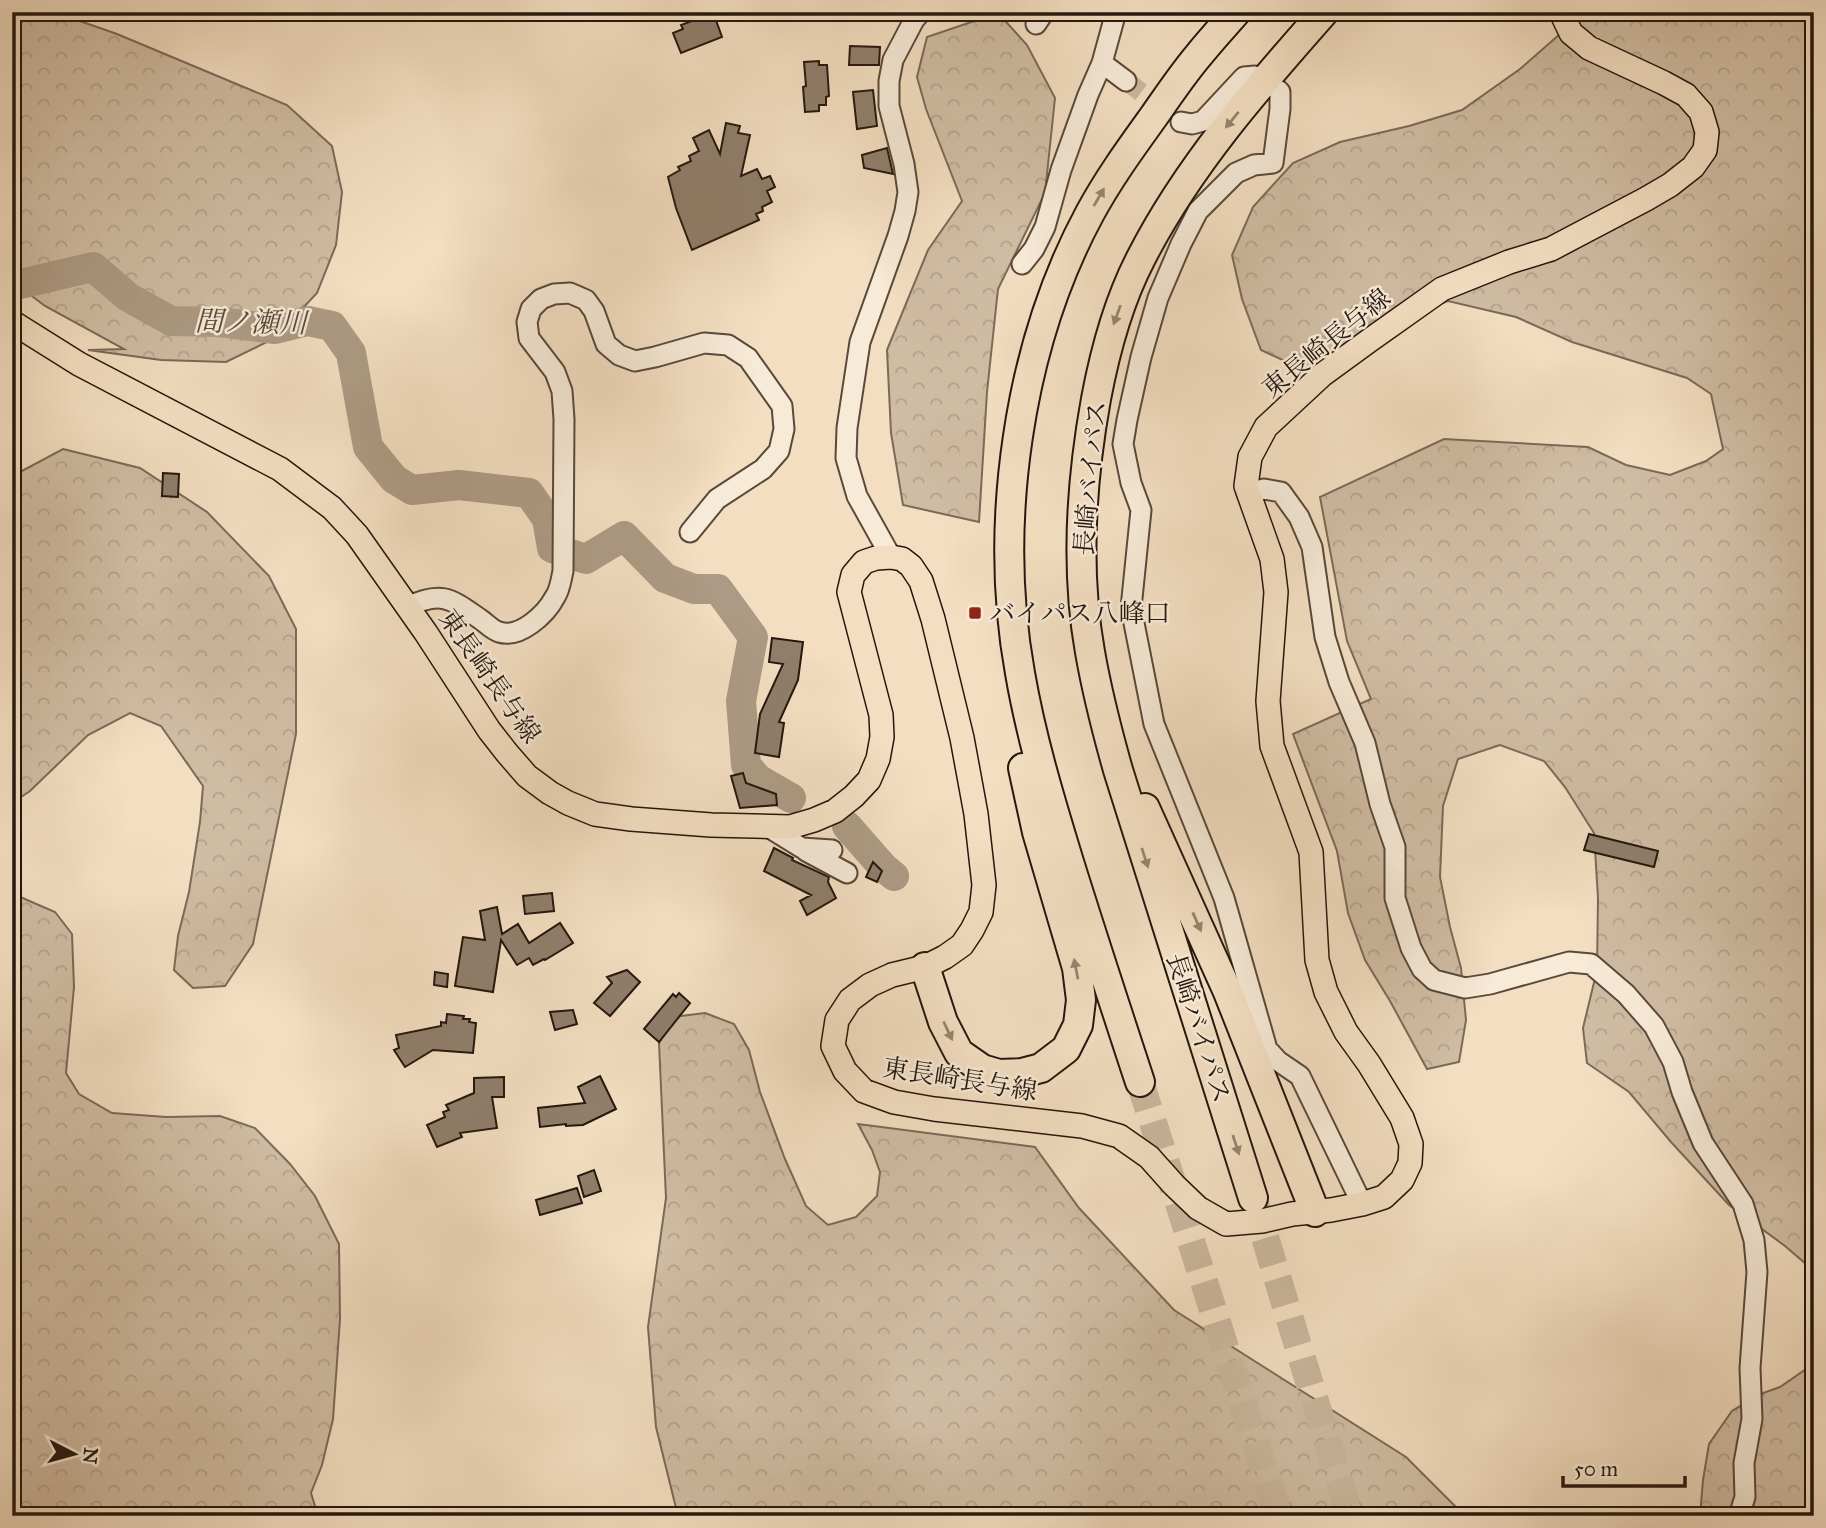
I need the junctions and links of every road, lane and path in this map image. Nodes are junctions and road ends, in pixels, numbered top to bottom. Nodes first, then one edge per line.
1 (921, 12) edge
2 (1116, 12) edge
3 (1236, 12) edge
4 (1324, 12) edge
5 (1561, 12) edge
6 (1102, 64) junction
7 (1255, 76) dead end
8 (1126, 81) tunnel mouth
9 (1278, 90) dead end
10 (1181, 122) dead end
11 (1068, 258) junction
12 (1022, 264) dead end
13 (12, 321) edge
14 (1247, 493) junction
15 (690, 532) dead end
16 (891, 557) junction
17 (407, 607) junction
18 (1106, 726) junction
19 (1026, 780) junction
20 (768, 827) junction
21 (802, 848) junction
22 (832, 850) dead end
23 (847, 873) dead end
24 (1082, 904) junction
25 (925, 967) junction
26 (1140, 1082) tunnel mouth
27 (1252, 1198) tunnel mouth
28 (1362, 1204) junction
29 (1315, 1212) junction
30 (1739, 1516) edge

1 - 16 street
2 - 6 street
11 -> 3 highway
4 -> 18 highway, 長崎バイパス
5 - 14 main road, 東長崎長与線
6 - 8 street
6 - 12 street
7 - 10 street
9 - 28 street
11 - 19 highway
11 - 24 highway
13 - 17 main road, 東長崎長与線
14 - 28 main road, 東長崎長与線
14 - 30 street
15 - 17 street
16 - 20 main road, 東長崎長与線
16 - 25 main road, 東長崎長与線
17 - 20 main road, 東長崎長与線
18 -> 27 highway, 長崎バイパス
18 -> 29 highway
19 - 24 highway
25 -> 19 highway
20 - 21 street
21 - 22 street
21 - 23 street
24 - 26 highway
25 - 29 main road, 東長崎長与線
28 - 29 main road, 東長崎長与線

